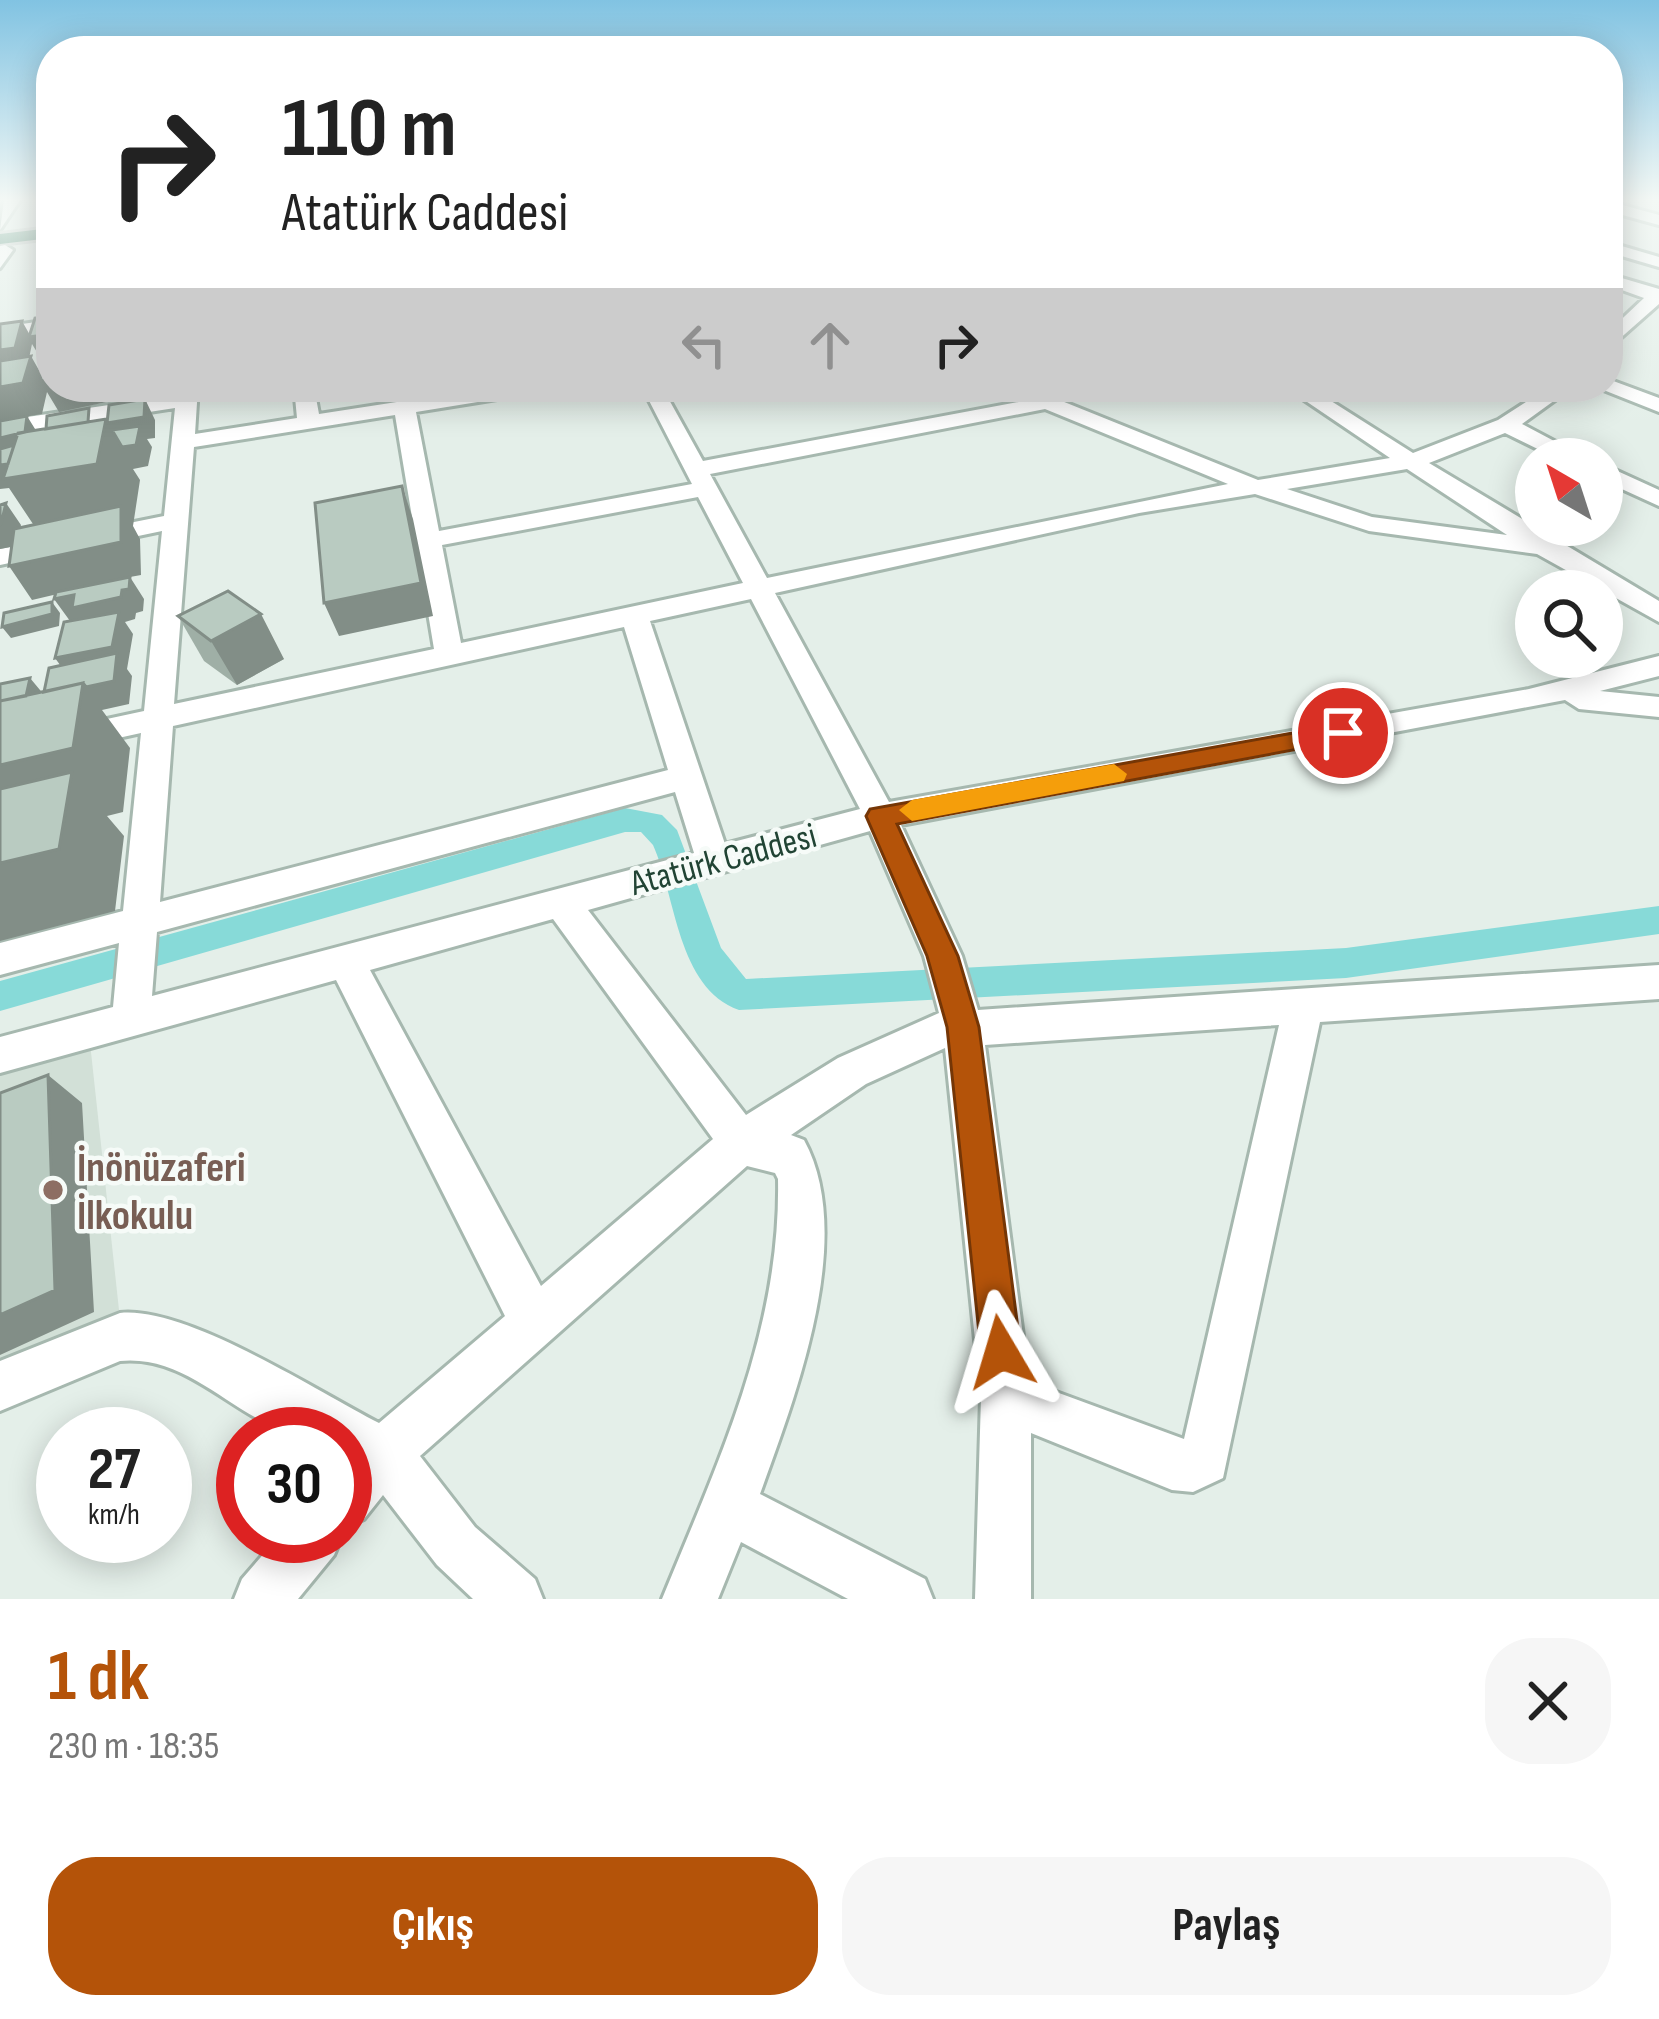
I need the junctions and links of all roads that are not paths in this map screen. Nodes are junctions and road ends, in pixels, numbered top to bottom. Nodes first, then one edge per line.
1 (1623, 284) edge
2 (1658, 295) edge
3 (1624, 324) joint
4 (36, 328) edge
5 (0, 333) edge
6 (1659, 337) edge
7 (1623, 391) edge
8 (139, 402) edge
9 (187, 402) edge
10 (306, 402) edge
11 (418, 402) edge
12 (659, 402) edge
13 (1046, 402) joint
14 (1318, 402) edge
15 (1540, 402) edge
16 (404, 406) junction
17 (1659, 406) edge
18 (309, 423) junction
19 (1506, 425) junction
20 (0, 428) edge
21 (1533, 438) edge
22 (185, 442) junction
23 (1410, 463) junction
24 (698, 480) junction
25 (1623, 481) edge
26 (1253, 486) junction
27 (1659, 499) edge
28 (177, 521) junction
29 (428, 540) junction
30 (1544, 547) junction
31 (0, 557) edge
32 (757, 586) junction
33 (1659, 613) edge
34 (634, 614) junction
35 (449, 655) junction
36 (1656, 668) edge
37 (1529, 699) junction
38 (1659, 704) edge
39 (159, 714) junction
40 (0, 753) edge
41 (685, 777) junction
42 (880, 816) junction
43 (713, 859) junction
44 (561, 902) junction
45 (140, 922) junction
46 (0, 959) edge
47 (346, 962) junction
48 (1659, 982) edge
49 (1304, 1003) junction
50 (131, 1018) junction
51 (963, 1027) junction
52 (0, 1055) edge
53 (741, 1143) junction
54 (536, 1326) junction
55 (0, 1386) edge
56 (1006, 1398) junction
57 (384, 1453) junction
58 (372, 1467) edge
59 (730, 1507) junction
60 (292, 1563) edge
61 (262, 1599) edge
62 (515, 1599) edge
63 (690, 1599) edge
64 (905, 1599) edge
65 (1003, 1599) edge

1 - 2 street
2 - 3 street
3 - 6 street
4 - 5 street
7 - 17 street
8 - 20 street
9 - 22 street
10 - 18 street
11 - 16 street
12 - 24 street
13 - 24 street
13 - 26 street
14 - 23 street
15 - 19 street
16 - 18 street
16 - 29 street
18 - 22 street
19 - 21 street
19 - 23 street
22 - 28 street
23 - 26 street
23 - 30 street
24 - 29 street
24 - 32 street
25 - 27 street
26 - 30 street
26 - 32 street
28 - 31 street
28 - 39 street
29 - 35 street
30 - 33 street
32 - 34 street
32 - 42 street
34 - 35 street
34 - 41 street
35 - 39 street
36 - 37 street
36 - 38 street
37 - 38 street
37 - 42 street, Atatürk Caddesi
39 - 40 street
39 - 45 street
41 - 43 street
41 - 45 street
42 - 43 street, Atatürk Caddesi
42 - 51 street
43 - 44 street, Atatürk Caddesi
44 - 47 street, Atatürk Caddesi
44 - 53 street
45 - 46 street
45 - 50 street
47 - 50 street, Atatürk Caddesi
47 - 54 street
48 - 49 street
49 - 51 street
49 - 56 street
50 - 52 street, Atatürk Caddesi
51 - 53 street
51 - 56 street
53 - 54 street
53 - 59 street
54 - 57 street
55 - 57 street
56 - 65 street
57 - 58 street
57 - 62 street
59 - 63 street
59 - 64 street
60 - 61 street

